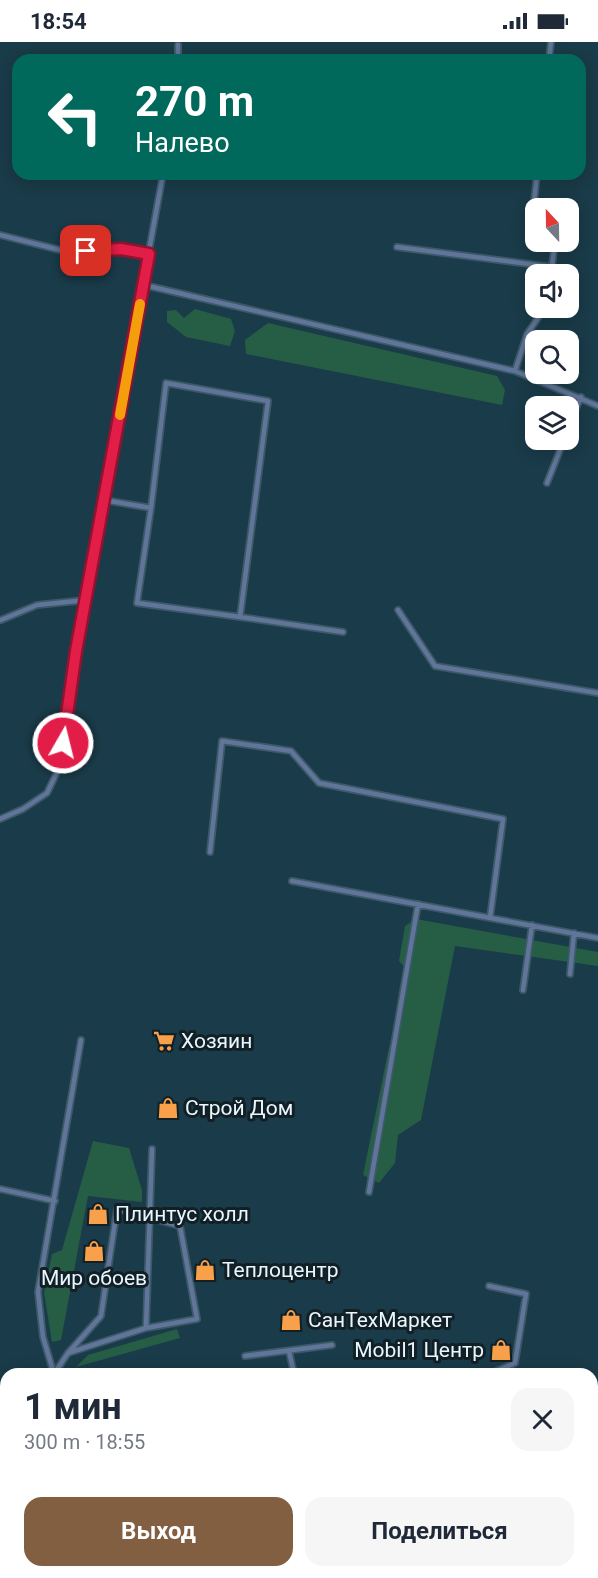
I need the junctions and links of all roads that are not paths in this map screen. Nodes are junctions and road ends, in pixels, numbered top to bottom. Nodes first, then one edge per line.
1 (178, 45) dead end
2 (178, 54) edge
3 (162, 180) edge
4 (536, 180) edge
5 (534, 198) edge
6 (0, 235) edge
7 (397, 248) dead end
8 (149, 254) junction
9 (528, 264) edge
10 (144, 285) junction
11 (538, 318) edge
12 (515, 371) junction
13 (581, 398) junction
14 (579, 402) edge
15 (598, 406) edge
16 (560, 450) edge
17 (547, 483) dead end
18 (104, 500) junction
19 (151, 508) junction
20 (86, 600) junction
21 (398, 610) dead end
22 (240, 617) junction
23 (1, 620) edge
24 (343, 632) dead end
25 (598, 693) edge
26 (0, 819) edge
27 (210, 852) dead end
28 (292, 881) dead end
29 (418, 904) junction
30 (490, 918) junction
31 (532, 925) junction
32 (574, 933) junction
33 (598, 938) edge
34 (570, 974) dead end
35 (523, 990) dead end
36 (81, 1040) dead end
37 (152, 1149) dead end
38 (0, 1189) edge
39 (369, 1192) dead end
40 (55, 1201) junction
41 (149, 1215) junction
42 (489, 1286) dead end
43 (146, 1328) junction
44 (332, 1345) dead end
45 (289, 1351) junction
46 (68, 1353) junction
47 (245, 1356) dead end
48 (52, 1368) edge
49 (58, 1368) edge
50 (293, 1368) edge
51 (504, 1368) edge

1 - 2 lane
3 - 8 lane
4 - 5 lane
6 - 8 lane
7 - 9 lane
8 - 10 lane
10 - 12 lane
10 - 18 lane
11 - 12 lane
12 - 13 lane
13 - 14 lane
13 - 15 lane
16 - 17 lane
18 - 19 lane
18 - 20 lane
19 - 22 lane
19 - 22 lane
20 - 23 lane
20 - 26 lane
21 - 25 lane
22 - 24 lane
27 - 30 lane
28 - 29 lane
29 - 30 lane
29 - 39 lane
30 - 31 lane
31 - 32 lane
31 - 35 lane
32 - 33 lane
32 - 34 lane
36 - 40 lane
37 - 41 lane
38 - 40 lane
40 - 48 lane
41 - 43 lane
41 - 43 lane
41 - 46 lane
42 - 51 lane
43 - 46 lane
44 - 45 lane
45 - 47 lane
45 - 50 lane
46 - 49 lane

